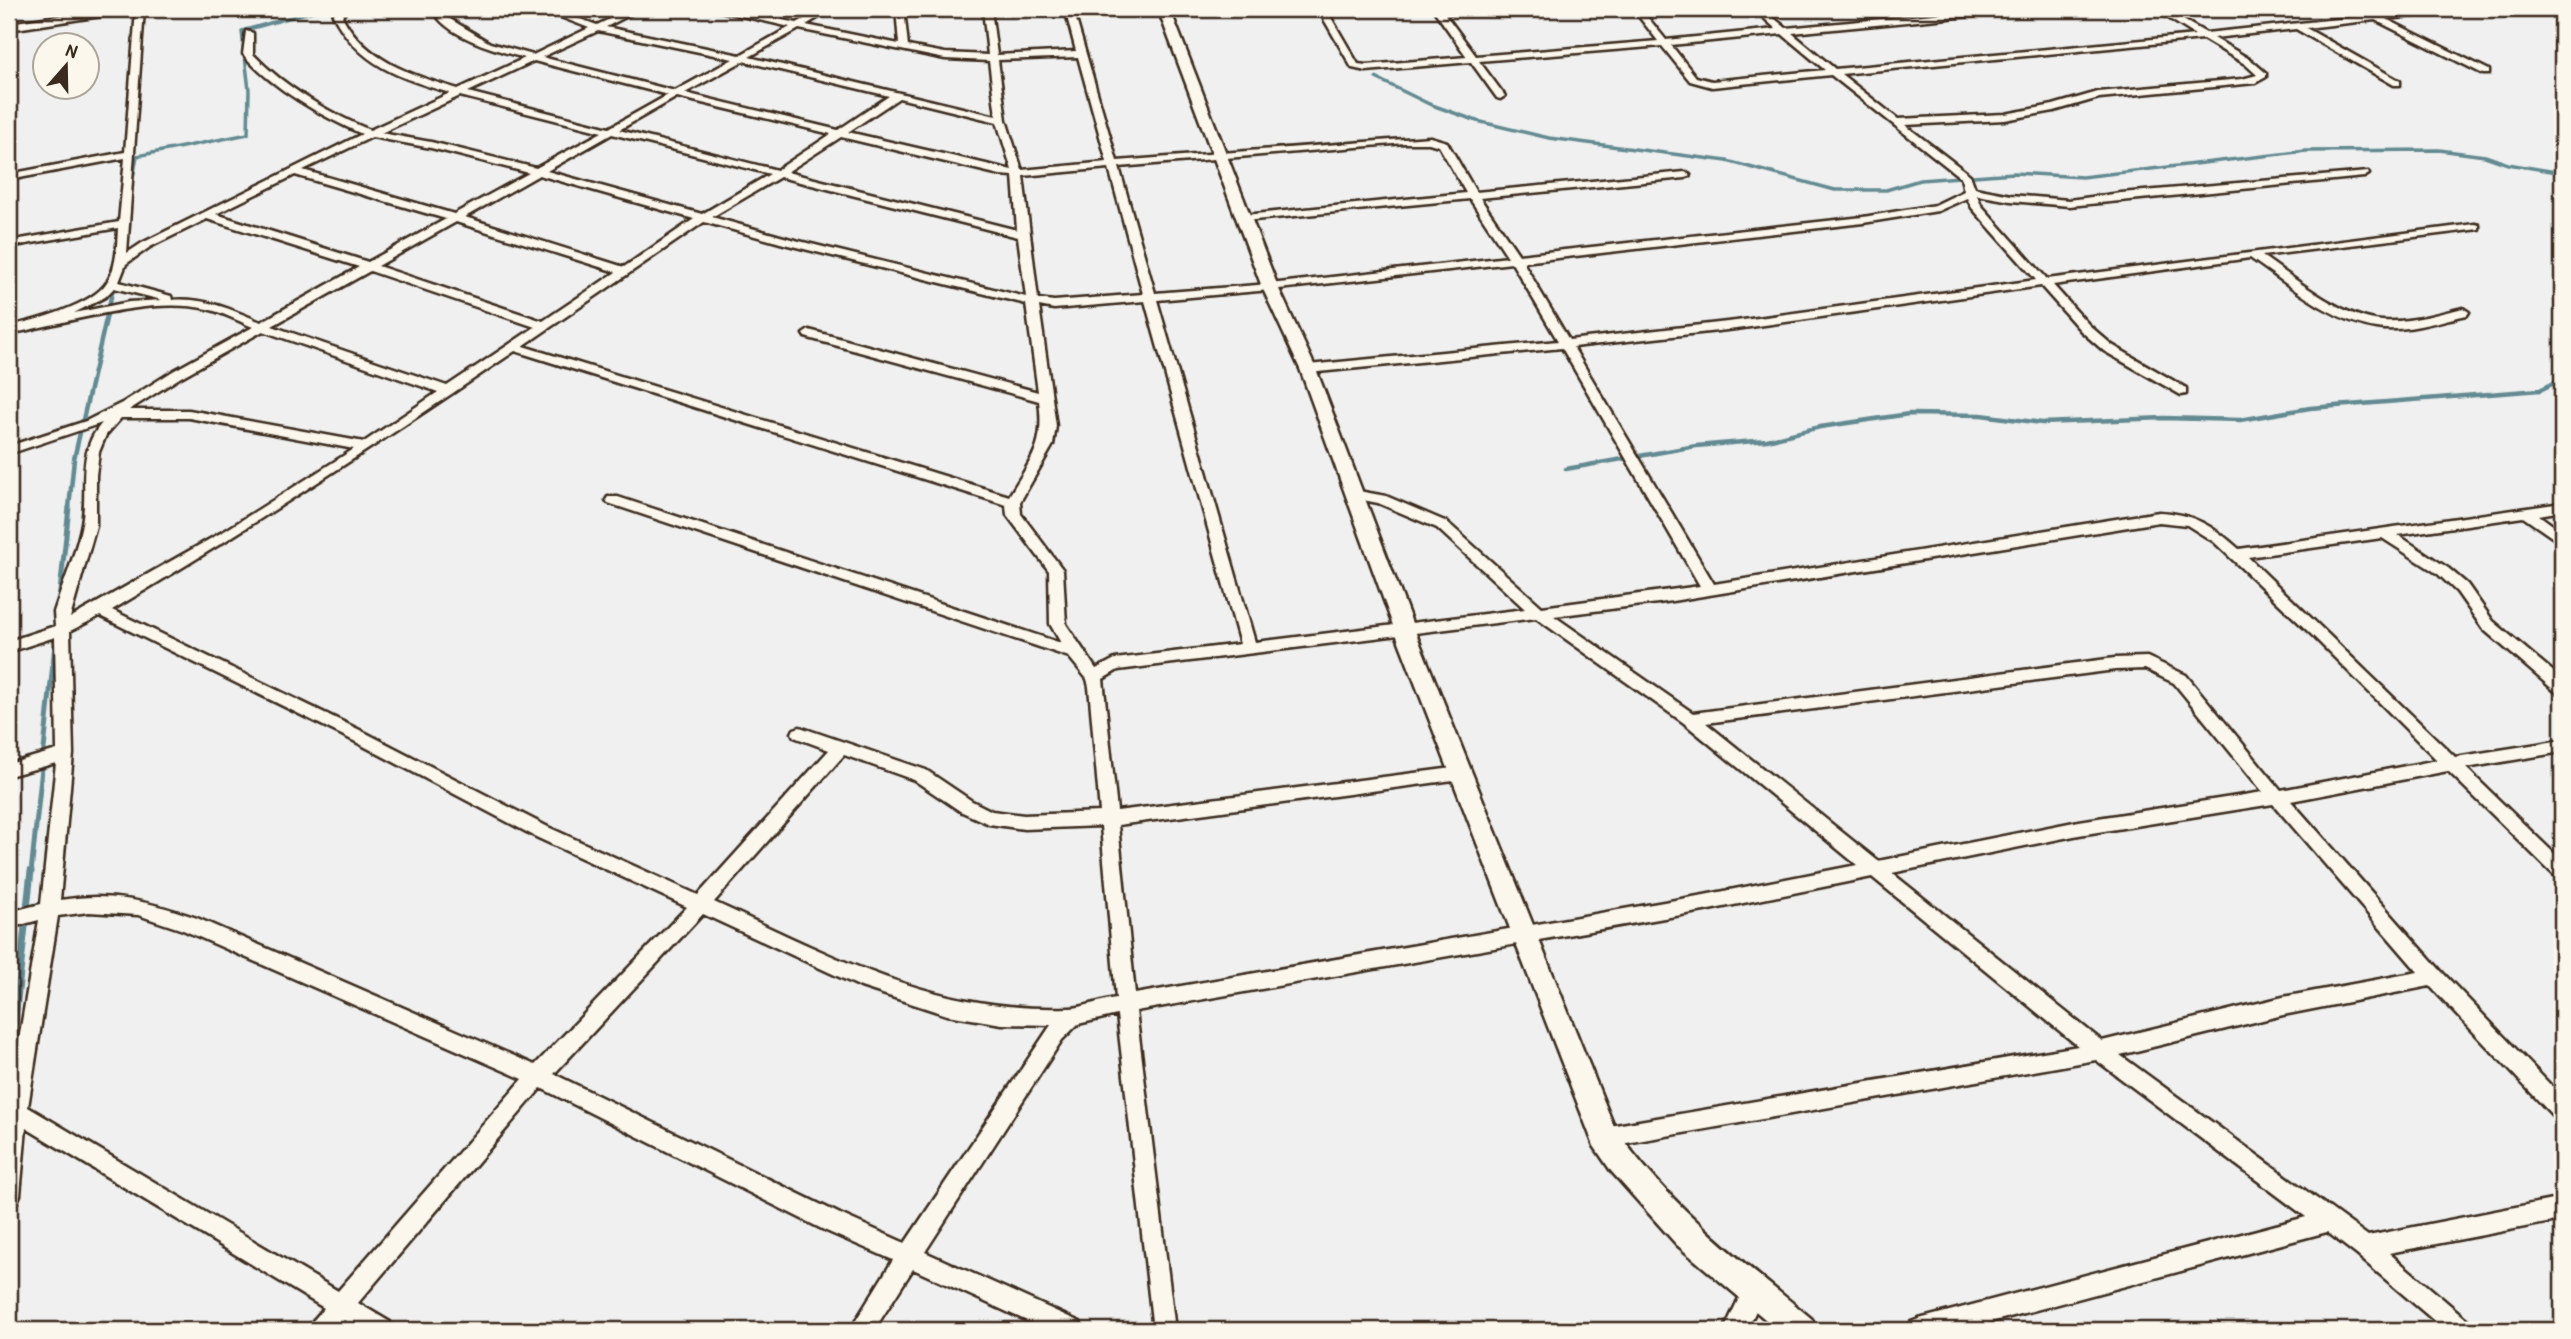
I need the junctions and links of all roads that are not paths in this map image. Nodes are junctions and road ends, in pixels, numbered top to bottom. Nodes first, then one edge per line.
1 (10, 9) edge
2 (127, 9) edge
3 (140, 9) edge
4 (344, 9) edge
5 (436, 9) edge
6 (544, 9) edge
7 (637, 9) edge
8 (715, 9) edge
9 (828, 9) edge
10 (900, 9) edge
11 (987, 9) edge
12 (1069, 9) edge
13 (1164, 9) edge
14 (1322, 9) edge
15 (1474, 9) edge
16 (1637, 9) edge
17 (1758, 9) edge
18 (2011, 9) edge
19 (2158, 9) edge
20 (2361, 9) edge
21 (2453, 9) edge
22 (1438, 10) edge
23 (2377, 18) junction
24 (797, 26) junction
25 (2297, 26) junction
26 (10, 27) edge
27 (598, 28) junction
28 (1783, 30) junction
29 (248, 33) dead end
30 (2205, 36) junction
31 (1664, 43) junction
32 (904, 49) junction
33 (1080, 54) junction
34 (534, 58) junction
35 (743, 58) junction
36 (992, 58) junction
37 (1475, 59) junction
38 (1832, 72) junction
39 (2486, 72) dead end
40 (2397, 83) dead end
41 (460, 93) junction
42 (677, 93) junction
43 (899, 94) junction
44 (1500, 96) dead end
45 (1002, 120) junction
46 (1897, 122) junction
47 (613, 130) junction
48 (841, 132) junction
49 (371, 134) junction
50 (129, 154) junction
51 (1221, 155) junction
52 (1111, 164) junction
53 (294, 172) junction
54 (539, 172) junction
55 (1018, 173) junction
56 (778, 174) junction
57 (2364, 174) dead end
58 (1685, 175) dead end
59 (9, 177) edge
60 (1969, 192) junction
61 (1472, 194) junction
62 (206, 215) junction
63 (457, 218) junction
64 (703, 218) junction
65 (1244, 218) junction
66 (124, 224) junction
67 (2475, 227) dead end
68 (1023, 235) junction
69 (9, 244) edge
70 (2252, 254) junction
71 (1515, 258) junction
72 (121, 262) junction
73 (369, 266) junction
74 (626, 271) junction
75 (2046, 284) junction
76 (112, 285) junction
77 (1270, 287) junction
78 (1149, 297) junction
79 (187, 302) junction
80 (1033, 302) junction
81 (2463, 312) dead end
82 (50, 321) junction
83 (545, 326) junction
84 (264, 327) junction
85 (9, 330) edge
86 (809, 334) dead end
87 (1563, 343) junction
88 (515, 347) junction
89 (1308, 369) junction
90 (448, 391) junction
91 (2181, 391) dead end
92 (1044, 398) junction
93 (123, 410) junction
94 (366, 447) junction
95 (9, 450) edge
96 (1353, 494) junction
97 (613, 500) dead end
98 (1013, 502) junction
99 (2562, 507) edge
100 (2526, 512) junction
101 (2385, 533) junction
102 (2562, 539) edge
103 (2236, 554) junction
104 (1710, 590) junction
105 (100, 610) junction
106 (1539, 613) junction
107 (61, 629) junction
108 (1405, 631) junction
109 (9, 647) edge
110 (1249, 648) junction
111 (1075, 653) junction
112 (1094, 677) junction
113 (2562, 688) edge
114 (1690, 719) junction
115 (800, 733) dead end
116 (2562, 746) edge
117 (840, 748) junction
118 (65, 754) junction
119 (2449, 764) junction
120 (9, 770) edge
121 (1461, 774) junction
122 (2277, 797) junction
123 (1108, 819) junction
124 (1877, 870) junction
125 (2562, 872) edge
126 (701, 904) junction
127 (50, 908) junction
128 (9, 920) edge
129 (1525, 934) junction
130 (2434, 977) junction
131 (1126, 1005) junction
132 (1072, 1017) junction
133 (2099, 1051) junction
134 (538, 1076) junction
135 (2562, 1111) edge
136 (13, 1113) edge
137 (1604, 1137) junction
138 (9, 1195) edge
139 (2562, 1209) edge
140 (2330, 1222) junction
141 (2365, 1247) junction
142 (909, 1256) junction
143 (1754, 1291) junction
144 (340, 1306) junction
145 (320, 1330) edge
146 (382, 1330) edge
147 (861, 1330) edge
148 (1072, 1330) edge
149 (1164, 1330) edge
150 (1734, 1330) edge
151 (1801, 1330) edge
152 (1919, 1330) edge
153 (2462, 1330) edge

1 - 26 street
2 - 26 main road
3 - 50 street
4 - 41 street
5 - 34 street
6 - 27 street
7 - 27 street
8 - 24 street
9 - 24 street
10 - 32 street
11 - 36 street
12 - 33 street
13 - 51 main road
14 - 37 street
15 - 22 street
16 - 31 street
17 - 28 street
18 - 28 street
19 - 30 street
20 - 23 street
21 - 23 street
22 - 37 street
23 - 25 street
23 - 39 street
24 - 32 street
24 - 35 street
25 - 30 street
25 - 40 street
27 - 34 street
27 - 35 street
28 - 31 street
28 - 38 street
29 - 49 street
30 - 38 street
30 - 46 street
31 - 37 street
31 - 38 street
32 - 36 street
33 - 36 street
33 - 52 street
34 - 41 street
34 - 42 street
35 - 42 street
35 - 43 street
36 - 45 street
37 - 44 street
38 - 46 street
41 - 47 street
41 - 49 street
42 - 47 street
42 - 48 street
43 - 45 street
43 - 48 street
45 - 55 street
46 - 60 street
47 - 54 street
47 - 56 street
48 - 55 street
48 - 56 street
49 - 53 street
49 - 54 street
50 - 59 street
50 - 66 street
51 - 52 street
51 - 61 street
51 - 65 main road
52 - 55 street
52 - 78 street
53 - 62 street
53 - 63 street
54 - 63 street
54 - 64 street
55 - 68 street
56 - 64 street
56 - 68 street
57 - 60 street
58 - 61 street
60 - 71 street
60 - 75 street
61 - 65 street
61 - 71 street
62 - 72 street
62 - 73 street
63 - 73 street
63 - 74 street
64 - 74 street
64 - 80 street
65 - 77 main road
66 - 69 street
66 - 72 street
67 - 70 street
68 - 80 street
70 - 75 street
70 - 81 street
71 - 77 street
71 - 87 street
72 - 76 street
73 - 83 street
73 - 84 street
74 - 83 street
75 - 87 street
75 - 91 street
76 - 79 street
76 - 82 street
77 - 78 street
77 - 89 main road
78 - 80 street
78 - 110 street
79 - 82 street
79 - 84 street
80 - 92 street
82 - 85 street
83 - 88 street
84 - 90 street
84 - 93 street
86 - 92 street
87 - 89 street
87 - 104 street
88 - 90 street
88 - 98 street
89 - 96 main road
90 - 94 street
92 - 98 street
93 - 94 street
93 - 95 street
93 - 107 street
94 - 105 street
96 - 106 street
96 - 108 main road
97 - 111 street
98 - 111 street
99 - 100 street
100 - 101 street
100 - 102 street
101 - 103 street
101 - 113 street
103 - 104 street
103 - 119 street
104 - 106 street
105 - 107 street
105 - 126 street
106 - 108 street
106 - 114 street
107 - 109 street
107 - 118 street
108 - 110 street
108 - 121 main road
110 - 112 street
111 - 112 street
112 - 123 street
114 - 122 street
114 - 124 street
115 - 117 street
116 - 119 street
117 - 123 street
117 - 126 street
118 - 120 street
118 - 127 street
119 - 122 street
119 - 125 street
121 - 123 street
121 - 129 main road
122 - 124 street
122 - 130 street
123 - 131 street
124 - 129 street
124 - 133 street
126 - 132 street
126 - 134 street
127 - 128 street
127 - 134 street
127 - 136 street
129 - 131 street
129 - 137 main road
130 - 133 street
130 - 135 street
131 - 132 street
131 - 149 street
132 - 142 street
133 - 137 street
133 - 140 street
134 - 142 street
134 - 144 street
136 - 138 street
136 - 144 street
137 - 143 main road
139 - 141 street
140 - 141 street
140 - 152 street
141 - 153 street
142 - 147 street
142 - 148 street
143 - 150 street
143 - 151 main road
144 - 145 street
144 - 146 street

